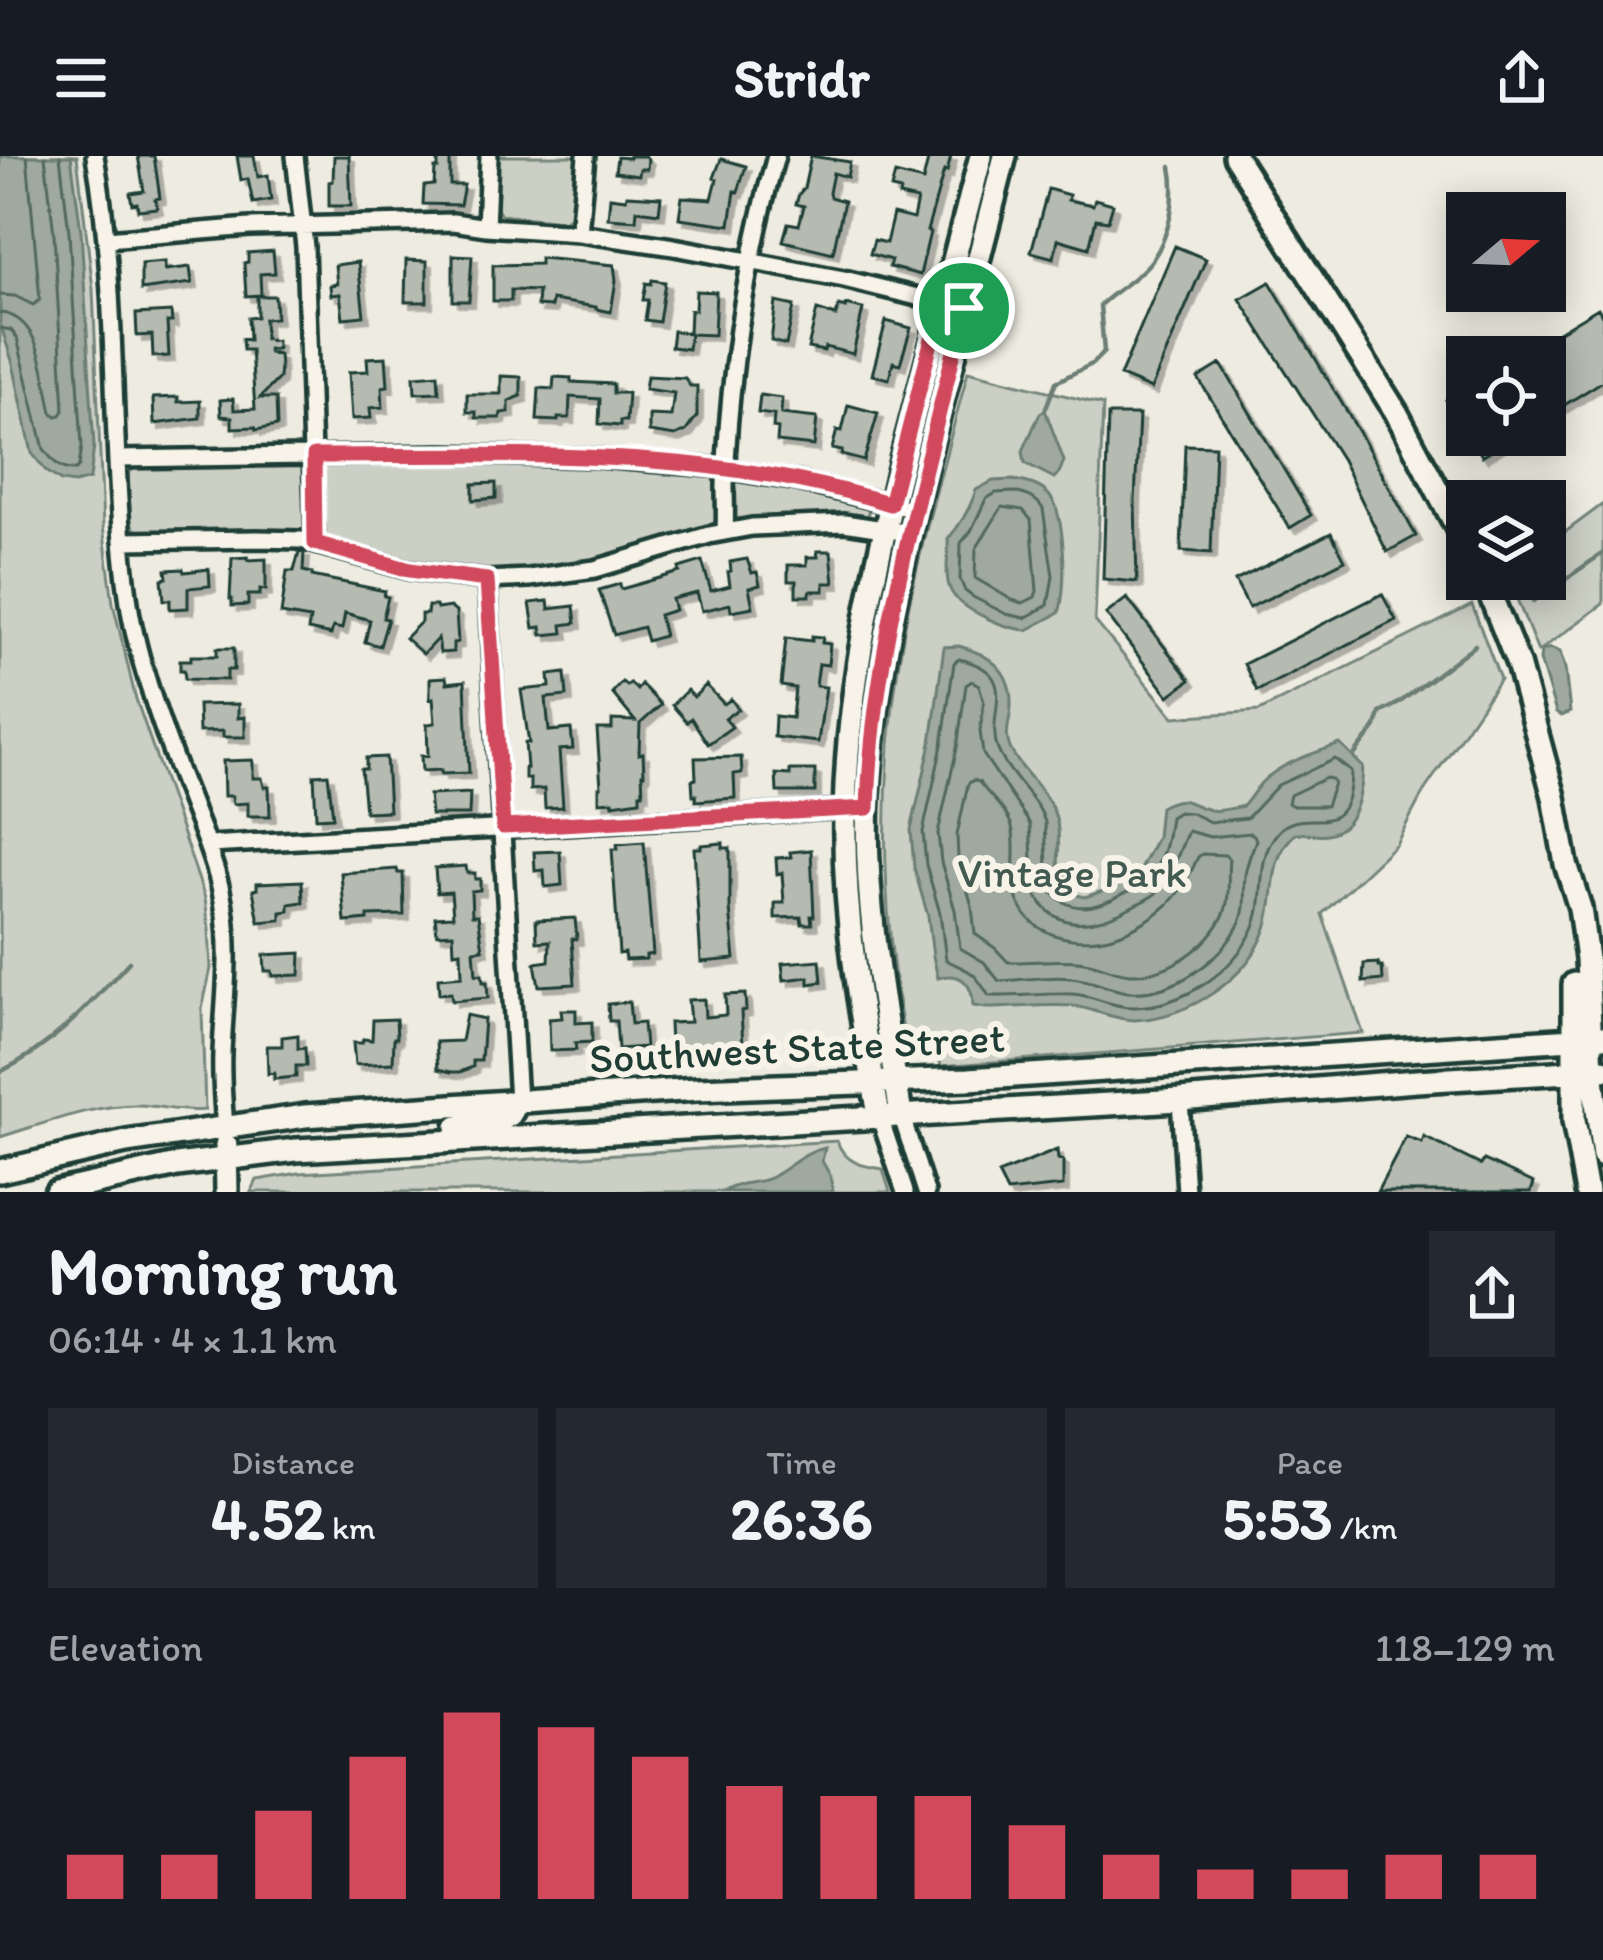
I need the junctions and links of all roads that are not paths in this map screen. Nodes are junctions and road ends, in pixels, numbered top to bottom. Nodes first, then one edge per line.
1 (95, 156) edge
2 (295, 156) edge
3 (489, 156) edge
4 (586, 156) edge
5 (776, 156) edge
6 (981, 156) edge
7 (1005, 156) edge
8 (1235, 156) edge
9 (303, 226) junction
10 (486, 227) junction
11 (579, 233) junction
12 (106, 239) junction
13 (749, 262) junction
14 (941, 303) junction
15 (964, 308) junction
16 (314, 456) junction
17 (117, 459) junction
18 (727, 469) junction
19 (890, 504) junction
20 (1446, 506) edge
21 (915, 510) junction
22 (884, 528) junction
23 (725, 531) junction
24 (909, 533) junction
25 (122, 541) junction
26 (315, 543) junction
27 (487, 580) junction
28 (1492, 600) edge
29 (856, 809) junction
30 (503, 827) junction
31 (209, 845) junction
32 (1589, 1038) edge
33 (1589, 1071) edge
34 (884, 1082) junction
35 (1180, 1100) junction
36 (518, 1101) junction
37 (890, 1114) junction
38 (225, 1126) junction
39 (538, 1134) junction
40 (364, 1144) junction
41 (1603, 1156) edge
42 (226, 1158) junction
43 (0, 1171) edge
44 (56, 1192) edge
45 (227, 1192) edge
46 (905, 1192) edge
47 (926, 1192) edge
48 (1186, 1192) edge
49 (1587, 1192) edge

1 - 12 street
2 - 9 street
3 - 10 street
4 - 11 street
5 - 13 street
6 - 14 main road
7 - 15 main road
8 - 20 main road
9 - 10 street
9 - 12 street
9 - 16 street
10 - 11 street
11 - 13 street
12 - 17 street
13 - 14 street
13 - 18 street
14 - 15 street
14 - 19 main road
15 - 21 main road
16 - 17 street
16 - 18 street
16 - 26 street
17 - 25 street
18 - 19 street
18 - 23 street
19 - 21 street
19 - 22 main road
21 - 24 main road
22 - 23 street
22 - 24 street
22 - 29 main road
23 - 27 street
24 - 29 main road
25 - 26 street
25 - 31 street
26 - 27 street
27 - 30 street
28 - 32 main road
29 - 30 street
29 - 34 main road
30 - 31 street
30 - 36 street
31 - 38 street
32 - 33 main road
32 - 34 main road, Southwest State Street
33 - 35 main road, Southwest State Street
33 - 41 main road
33 - 49 main road
34 - 36 main road, Southwest State Street
34 - 37 main road
35 - 37 main road, Southwest State Street
35 - 48 street
36 - 38 main road, Southwest State Street
36 - 39 main road
36 - 40 main road
37 - 39 main road, Southwest State Street
37 - 46 street
37 - 47 street
38 - 42 main road
38 - 43 main road, Southwest State Street
39 - 40 main road, Southwest State Street
40 - 42 main road, Southwest State Street
42 - 44 main road, Southwest State Street
42 - 45 main road

